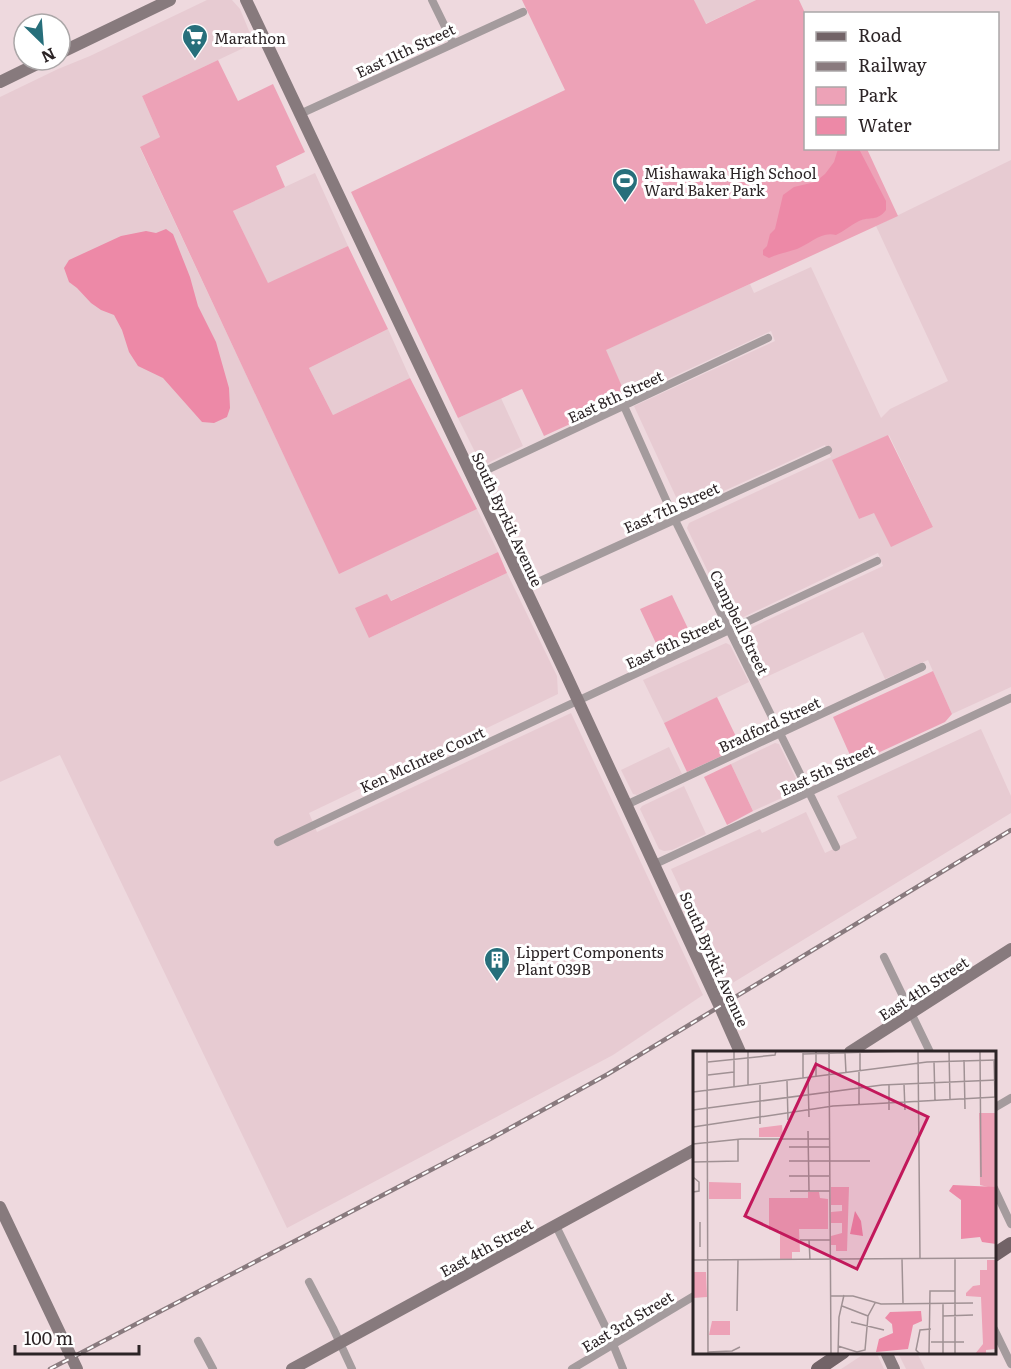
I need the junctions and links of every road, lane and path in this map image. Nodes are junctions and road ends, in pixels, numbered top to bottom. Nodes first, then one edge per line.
1 (170, 0) edge
2 (246, 0) edge
3 (432, 0) edge
4 (523, 12) dead end
5 (453, 43) junction
6 (72, 47) edge
7 (20, 72) edge
8 (0, 82) edge
9 (300, 114) junction
10 (768, 338) dead end
11 (624, 406) junction
12 (828, 450) dead end
13 (472, 477) junction
14 (675, 520) junction
15 (877, 561) dead end
16 (525, 588) junction
17 (729, 631) junction
18 (922, 667) dead end
19 (1011, 698) edge
20 (578, 701) junction
21 (780, 734) junction
22 (809, 792) junction
23 (626, 805) junction
24 (278, 842) dead end
25 (836, 847) dead end
26 (655, 864) junction
27 (1011, 949) edge
28 (884, 957) dead end
29 (911, 1013) junction
30 (739, 1051) edge
31 (853, 1051) edge
32 (929, 1051) edge
33 (1011, 1098) edge
34 (996, 1107) edge
35 (693, 1151) edge
36 (996, 1192) edge
37 (0, 1207) edge
38 (1011, 1224) edge
39 (556, 1226) junction
40 (1011, 1244) edge
41 (996, 1254) edge
42 (309, 1282) dead end
43 (693, 1297) edge
44 (996, 1333) edge
45 (198, 1341) dead end
46 (340, 1344) junction
47 (613, 1345) junction
48 (841, 1354) edge
49 (886, 1354) edge
50 (1011, 1364) edge
51 (77, 1369) edge
52 (213, 1369) edge
53 (292, 1369) edge
54 (351, 1369) edge
55 (572, 1369) edge
56 (623, 1369) edge
57 (818, 1369) edge
58 (894, 1369) edge

1 - 6 street
2 - 9 street, South Byrkit Avenue
3 - 5 street
4 - 5 street, East 11th Street
5 - 9 street, East 11th Street
7 - 8 street
9 - 13 street, South Byrkit Avenue
10 - 11 street, East 8th Street
11 - 13 street, East 8th Street
11 - 14 street, Campbell Street
12 - 14 street, East 7th Street
13 - 16 street, South Byrkit Avenue
14 - 16 street, East 7th Street
14 - 17 street, Campbell Street
15 - 17 street, East 6th Street
16 - 20 street, South Byrkit Avenue
17 - 20 street, East 6th Street
17 - 21 street, Campbell Street
18 - 21 street, Bradford Street
19 - 22 street, East 5th Street
20 - 23 street, South Byrkit Avenue
20 - 24 street, Ken McIntee Court
21 - 22 street, Campbell Street
21 - 23 street, Bradford Street
22 - 25 street, Campbell Street
22 - 26 street, East 5th Street
23 - 26 street, South Byrkit Avenue
26 - 30 street, South Byrkit Avenue
27 - 29 street, East 4th Street
28 - 29 street
29 - 31 street, East 4th Street
29 - 32 street
33 - 34 street
35 - 39 street, East 4th Street
36 - 38 street
37 - 51 street
39 - 46 street, East 4th Street
39 - 47 street
40 - 41 main road
42 - 46 street
43 - 47 street, East 3rd Street
44 - 50 street
45 - 52 street
46 - 53 street, East 4th Street
46 - 54 street
47 - 55 street, East 3rd Street
47 - 56 street
48 - 57 main road
49 - 58 street

